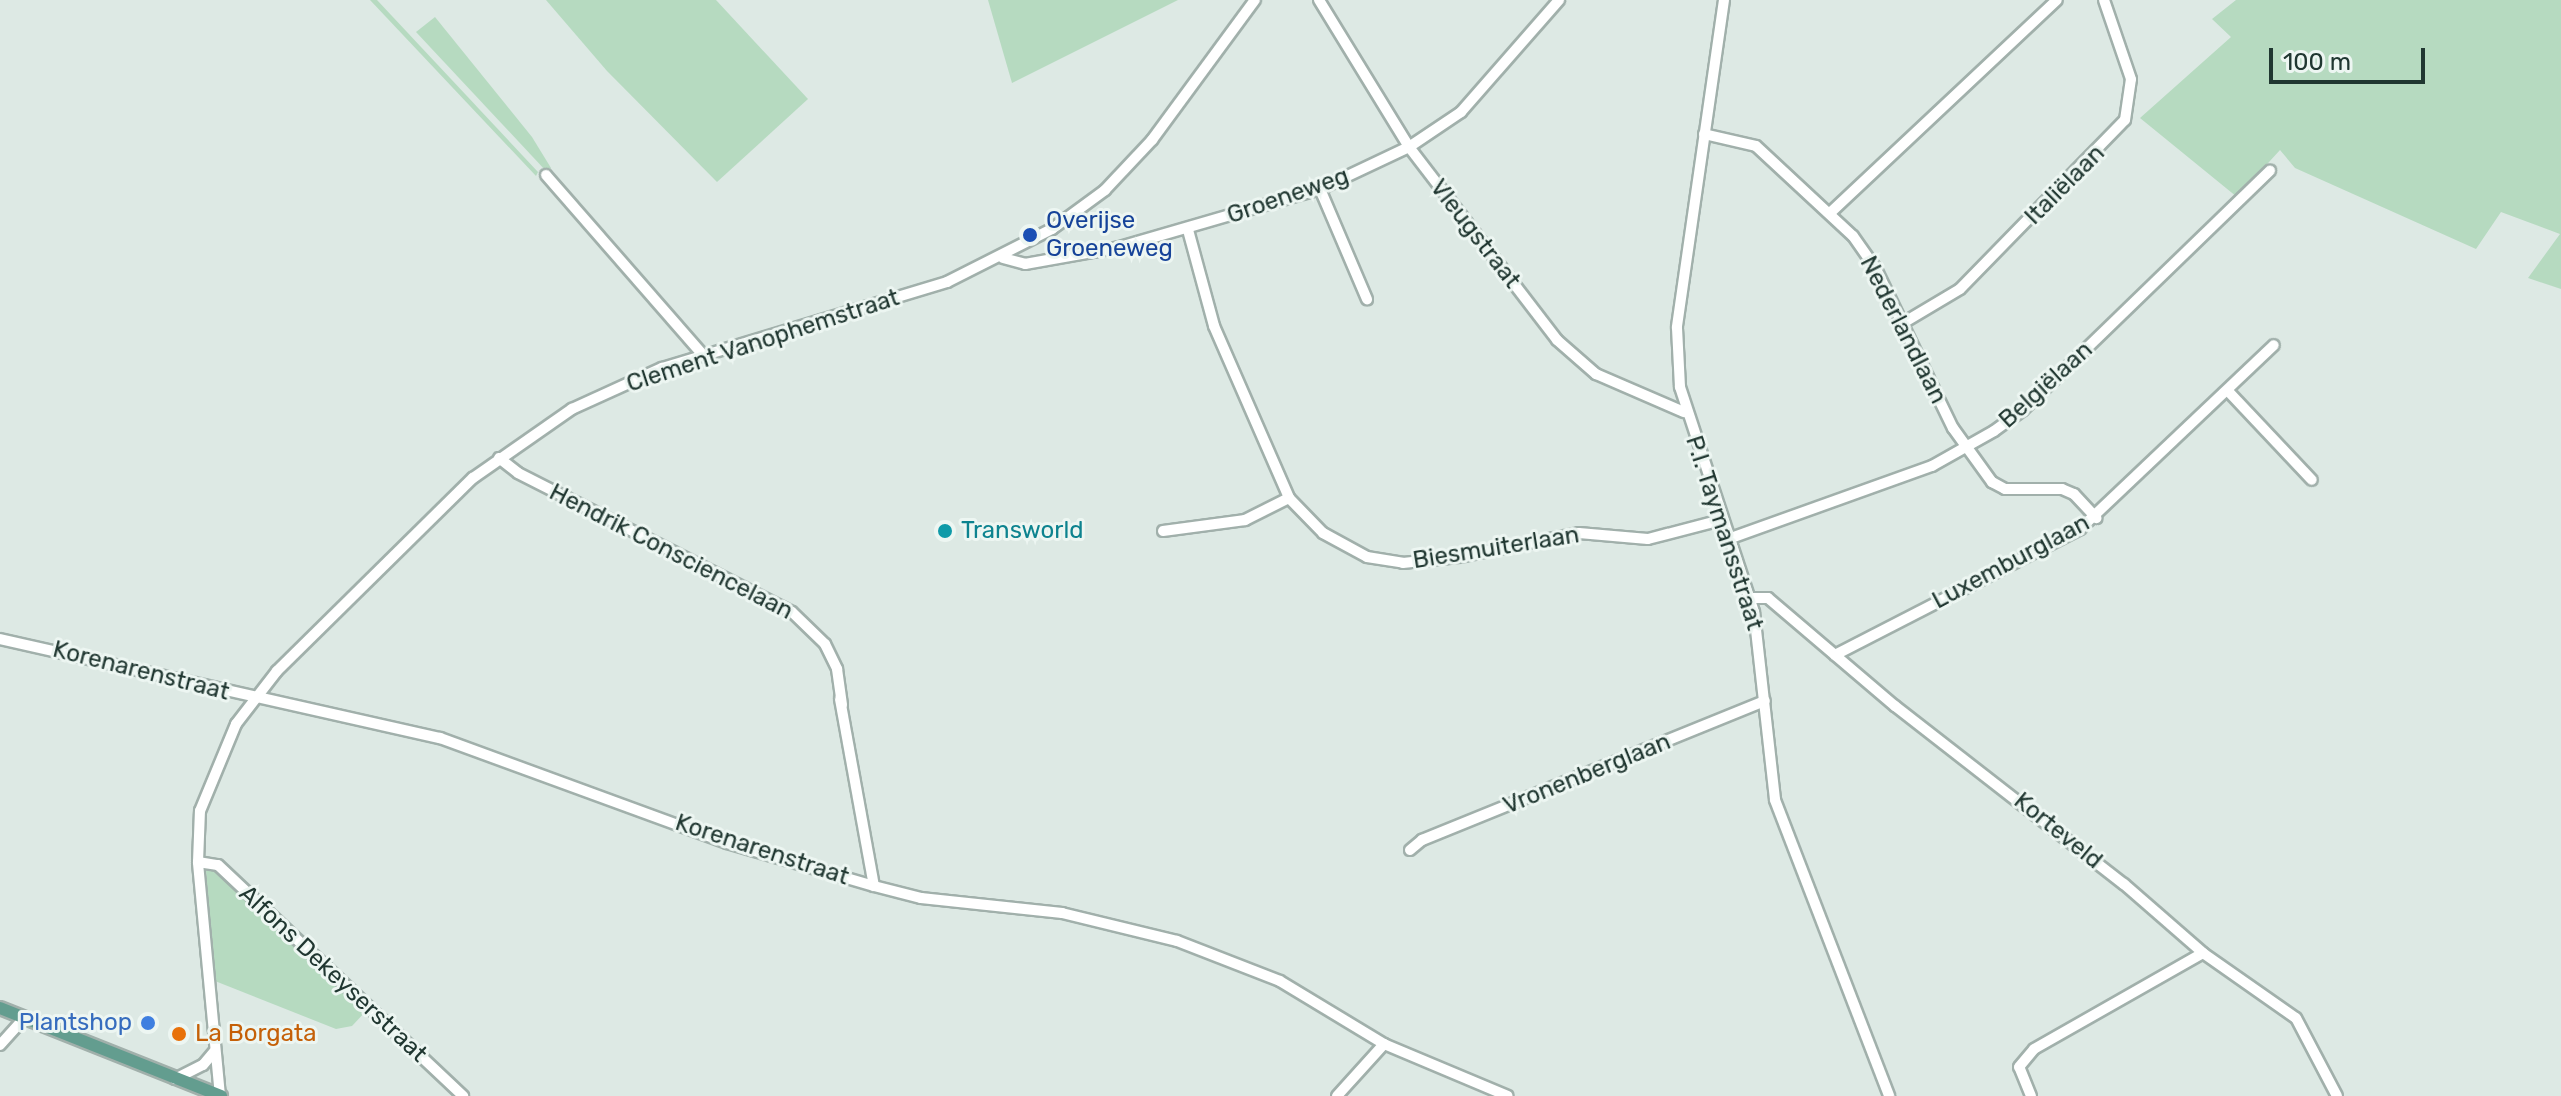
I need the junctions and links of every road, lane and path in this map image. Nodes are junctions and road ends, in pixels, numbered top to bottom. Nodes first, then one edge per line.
1 (1255, 0) edge
2 (1319, 0) edge
3 (1559, 0) edge
4 (1724, 0) edge
5 (2057, 0) edge
6 (2104, 0) edge
7 (1704, 134) junction
8 (1409, 147) junction
9 (2270, 171) dead end
10 (546, 175) dead end
11 (1320, 189) junction
12 (1830, 213) junction
13 (1188, 230) junction
14 (1003, 258) junction
15 (1367, 299) dead end
16 (1903, 323) junction
17 (2274, 345) dead end
18 (703, 355) junction
19 (2228, 391) junction
20 (1684, 412) junction
21 (1967, 449) junction
22 (499, 458) junction
23 (2312, 480) dead end
24 (1289, 498) junction
25 (2096, 518) junction
26 (1721, 520) junction
27 (1163, 531) dead end
28 (1728, 539) junction
29 (1749, 598) junction
30 (0, 639) edge
31 (1835, 655) junction
32 (253, 698) junction
33 (1765, 701) junction
34 (1410, 850) dead end
35 (198, 862) junction
36 (874, 886) junction
37 (2203, 953) junction
38 (0, 1008) edge
39 (24, 1018) junction
40 (1384, 1044) junction
41 (0, 1045) edge
42 (214, 1052) junction
43 (175, 1079) junction
44 (220, 1096) edge
45 (463, 1096) edge
46 (1337, 1096) edge
47 (1508, 1096) edge
48 (1889, 1096) edge
49 (2031, 1096) edge
50 (2337, 1096) edge

1 - 14 street, Clement Vanophemstraat
2 - 8 street, Vleugstraat
3 - 8 street, Groeneweg
4 - 7 street, P.I. Taymansstraat
5 - 12 street
6 - 16 street, Italiëlaan
7 - 12 street, Nederlandlaan
7 - 20 street, P.I. Taymansstraat
8 - 11 street, Groeneweg
8 - 20 street, Vleugstraat
9 - 21 street, Belgiëlaan
10 - 18 street
11 - 13 street, Groeneweg
11 - 15 street
12 - 16 street, Nederlandlaan
13 - 14 street, Groeneweg
13 - 24 street, Biesmuiterlaan
14 - 18 street, Clement Vanophemstraat
16 - 21 street, Nederlandlaan
17 - 19 street, Luxemburglaan
18 - 22 street, Clement Vanophemstraat
19 - 23 street
19 - 25 street, Luxemburglaan
20 - 26 street, P.I. Taymansstraat
21 - 25 street, Nederlandlaan
21 - 28 street, Belgiëlaan
22 - 32 street, Clement Vanophemstraat
22 - 36 street, Hendrik Consciencelaan
24 - 26 street, Biesmuiterlaan
24 - 27 street
25 - 31 street, Luxemburglaan
26 - 28 street, P.I. Taymansstraat
28 - 29 street, P.I. Taymansstraat
29 - 31 street, Korteveld
29 - 33 street, P.I. Taymansstraat
30 - 32 street, Korenarenstraat
31 - 37 street, Korteveld
32 - 35 street, Clement Vanophemstraat
32 - 36 street, Korenarenstraat
33 - 34 street, Vronenberglaan
33 - 48 street, P.I. Taymansstraat
35 - 42 street, Clement Vanophemstraat
35 - 45 street, Alfons Dekeyserstraat
36 - 40 street, Korenarenstraat
37 - 49 street
37 - 50 street, Korteveld
38 - 39 main road
39 - 41 street
39 - 43 main road
40 - 46 street
40 - 47 street, Korenarenstraat
42 - 43 street
42 - 44 street, Clement Vanophemstraat
43 - 44 main road

